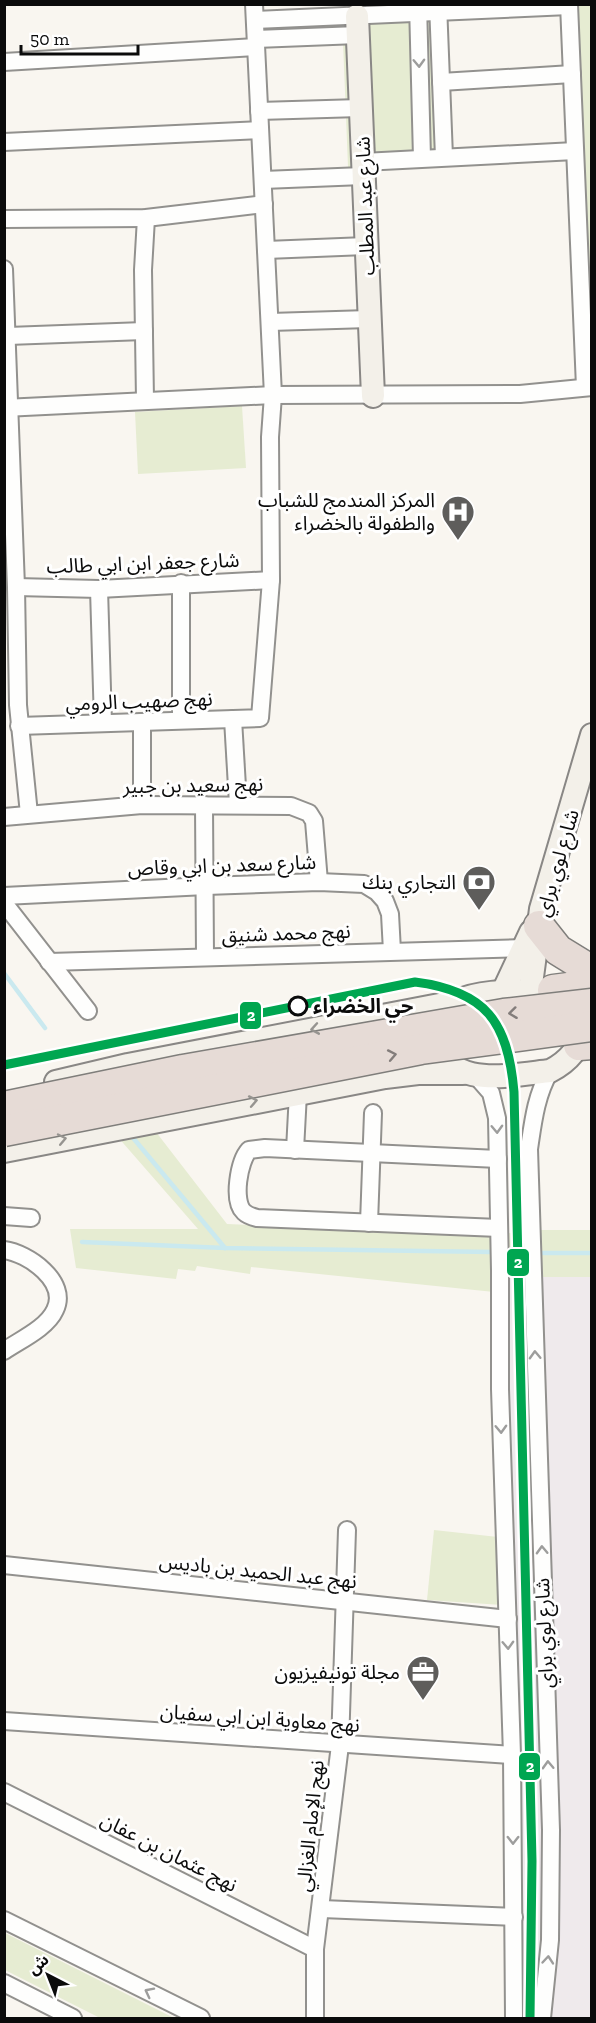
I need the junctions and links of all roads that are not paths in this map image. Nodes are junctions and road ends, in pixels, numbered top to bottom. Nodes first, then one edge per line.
1 (569, 5) edge
2 (418, 8) edge
3 (438, 8) edge
4 (255, 12) edge
5 (357, 25) junction
6 (256, 43) junction
7 (4, 62) edge
8 (572, 74) junction
9 (441, 82) junction
10 (360, 108) junction
11 (259, 111) junction
12 (260, 130) junction
13 (4, 142) edge
14 (575, 151) junction
15 (444, 157) junction
16 (422, 158) junction
17 (363, 169) junction
18 (263, 180) junction
19 (264, 204) junction
20 (146, 218) junction
21 (4, 219) edge
22 (366, 246) junction
23 (266, 250) junction
24 (4, 269) edge
25 (369, 319) junction
26 (270, 322) junction
27 (144, 331) junction
28 (8, 336) junction
29 (588, 387) edge
30 (273, 395) junction
31 (373, 396) junction
32 (145, 400) junction
33 (8, 408) edge
34 (271, 580) junction
35 (181, 583) junction
36 (16, 587) junction
37 (99, 589) junction
38 (10, 624) edge
39 (11, 706) edge
40 (233, 719) junction
41 (181, 720) junction
42 (142, 722) junction
43 (104, 723) junction
44 (19, 726) junction
45 (591, 735) edge
46 (585, 788) edge
47 (238, 804) junction
48 (142, 805) junction
49 (204, 805) junction
50 (29, 814) junction
51 (4, 817) edge
52 (319, 882) junction
53 (206, 886) junction
54 (4, 896) edge
55 (4, 903) edge
56 (535, 928) junction
57 (392, 951) junction
58 (205, 957) junction
59 (49, 962) junction
60 (591, 971) edge
61 (591, 985) edge
62 (542, 991) junction
63 (503, 992) junction
64 (455, 1002) junction
65 (591, 1004) edge
66 (88, 1011) dead end
67 (587, 1039) edge
68 (550, 1071) junction
69 (470, 1075) junction
70 (298, 1093) junction
71 (4, 1094) edge
72 (4, 1107) edge
73 (373, 1113) dead end
74 (4, 1131) edge
75 (296, 1150) junction
76 (4, 1151) edge
77 (372, 1154) junction
78 (498, 1159) junction
79 (4, 1216) edge
80 (31, 1218) dead end
81 (369, 1223) junction
82 (499, 1228) junction
83 (4, 1250) edge
84 (4, 1351) edge
85 (347, 1530) dead end
86 (4, 1565) edge
87 (344, 1602) junction
88 (507, 1619) junction
89 (4, 1721) edge
90 (340, 1745) junction
91 (512, 1755) junction
92 (4, 1792) edge
93 (322, 1910) junction
94 (514, 1917) junction
95 (4, 1920) edge
96 (315, 1949) junction
97 (4, 1983) edge
98 (73, 2019) edge
99 (201, 2019) edge
100 (315, 2019) edge
101 (514, 2019) edge
102 (542, 2019) edge

1 - 3 street
1 - 8 street
2 - 3 street
2 - 5 street
2 -> 16 street
3 - 9 street
4 - 5 street
4 - 6 street
5 - 6 street
5 - 10 street, شارع عبد المطلب
6 - 7 street
6 - 11 street
8 - 9 street
8 - 14 street
9 - 15 street
10 - 11 street
10 - 17 street, شارع عبد المطلب
11 - 12 street
12 - 13 street
12 - 18 street
14 - 15 street
14 - 29 street
15 - 16 street
16 - 17 street
17 - 18 street
17 - 22 street, شارع عبد المطلب
18 - 19 street
19 - 20 street
19 - 23 street
20 - 21 street
20 - 27 street
22 - 23 street
22 - 25 street, شارع عبد المطلب
23 - 26 street
24 - 28 street
25 - 26 street
25 - 31 street, شارع عبد المطلب
26 - 30 street
27 - 28 street
27 - 32 street
28 - 33 street
29 - 31 street
30 - 31 street
30 - 32 street
30 - 34 street
32 - 33 street
33 - 36 street
34 - 35 street, شارع جعفر ابن ابي طالب
34 - 40 street, نهج صهيب الرومي
35 - 37 street, شارع جعفر ابن ابي طالب
35 - 41 street
36 - 37 street, شارع جعفر ابن ابي طالب
36 - 38 street
37 - 43 street
38 - 39 street
39 - 44 street
40 - 41 street, نهج صهيب الرومي
40 - 47 street
41 - 42 street, نهج صهيب الرومي
42 - 43 street, نهج صهيب الرومي
42 - 48 street
43 - 44 street, نهج صهيب الرومي
44 - 50 street
45 - 46 street, شارع لوي براي
46 - 56 street, شارع لوي براي
47 - 49 street, نهج سعيد بن جبير
47 - 52 street, نهج سعيد بن جبير
48 - 49 street, نهج سعيد بن جبير
48 - 50 street, نهج سعيد بن جبير
49 - 53 street
50 - 51 street, نهج سعيد بن جبير
52 - 53 street, شارع سعد بن ابي وقاص
52 - 57 street, شارع سعد بن ابي وقاص
53 - 54 street, شارع سعد بن ابي وقاص
53 - 58 street
55 - 59 street
56 - 57 street, نهج محمد شنيق
56 - 60 highway
56 - 62 street, شارع لوي براي
56 - 63 street
57 - 58 street, نهج محمد شنيق
58 - 59 street, نهج محمد شنيق
59 - 66 street
61 - 62 highway
62 - 63 street
62 - 67 street
63 - 64 street
64 - 69 street
64 -> 71 street
65 -> 72 highway, bridge
67 - 68 street
74 -> 67 highway, bridge
68 - 69 street
102 -> 68 street, شارع لوي براي
69 - 70 street
69 -> 78 street, شارع لوي براي
70 - 75 street
76 -> 70 street
73 - 77 street
75 - 77 street
75 - 81 street
77 - 78 street
77 - 81 street
78 - 82 street, شارع لوي براي
79 - 80 street
81 - 82 street
82 -> 88 street, شارع لوي براي
83 - 84 street
85 - 87 street, نهج الإمام الغزالي
86 - 87 street, نهج عبد الحميد بن باديس
87 - 88 street, نهج عبد الحميد بن باديس
87 - 90 street, نهج الإمام الغزالي
88 -> 91 street, شارع لوي براي
89 - 90 street, نهج معاوية ابن ابي سفيان
90 - 91 street, نهج معاوية ابن ابي سفيان
90 - 93 street, نهج الإمام الغزالي
91 -> 94 street, شارع لوي براي
92 - 96 street, نهج عثمان بن عفان
93 - 94 street
93 - 96 street, نهج الإمام الغزالي
94 - 101 street, شارع لوي براي
99 -> 95 street
96 - 100 street, نهج الإمام الغزالي
97 - 98 street

